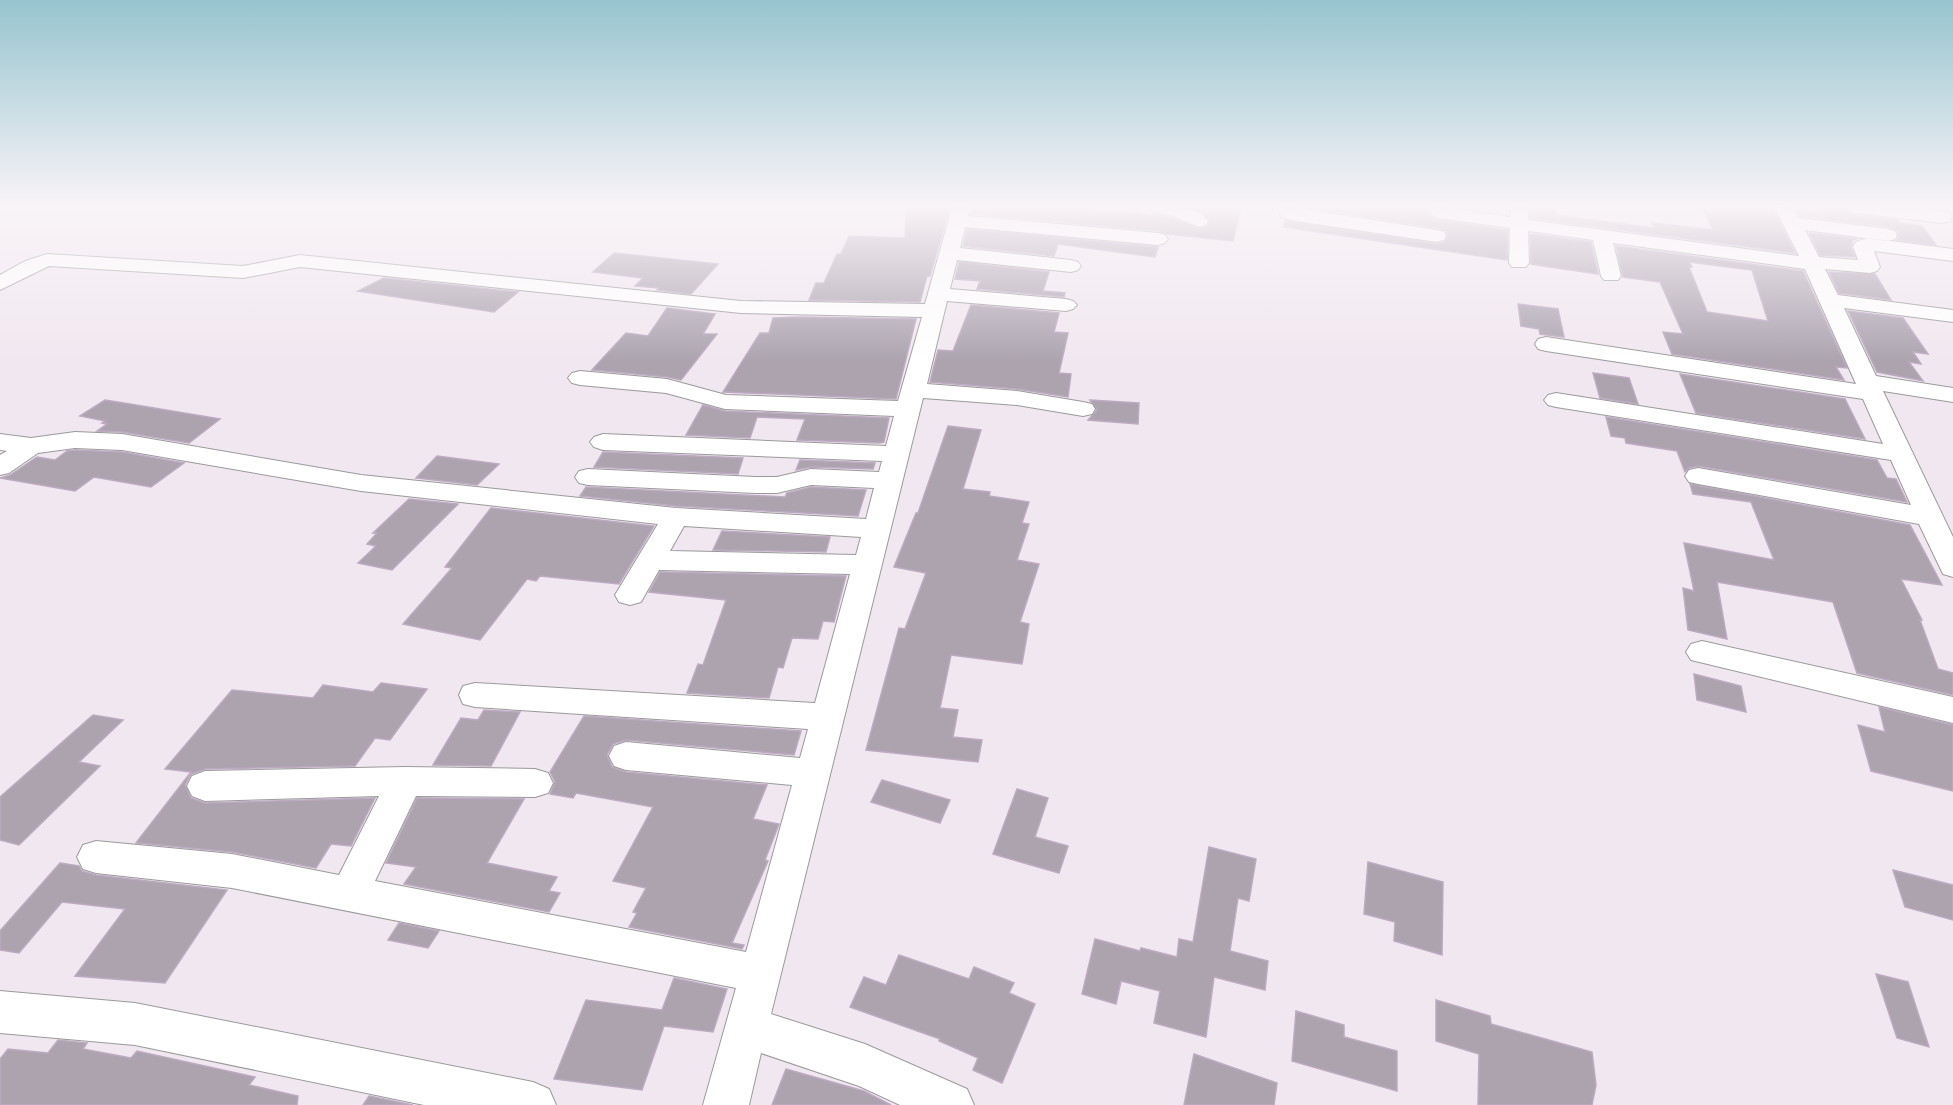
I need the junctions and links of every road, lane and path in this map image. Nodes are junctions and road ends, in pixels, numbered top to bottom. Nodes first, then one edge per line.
1 (948, 260) edge
2 (1011, 260) edge
3 (1519, 260) edge
4 (1607, 260) edge
5 (1785, 260) edge
6 (1811, 260) edge
7 (1868, 260) edge
8 (1943, 260) edge
9 (1519, 263) dead end
10 (1813, 263) junction
11 (1071, 266) dead end
12 (1953, 275) edge
13 (1611, 276) dead end
14 (0, 284) edge
15 (1830, 300) junction
16 (937, 302) junction
17 (1066, 305) dead end
18 (1953, 316) edge
19 (1546, 344) dead end
20 (580, 378) dead end
21 (1868, 387) junction
22 (1953, 395) edge
23 (912, 399) junction
24 (1556, 400) dead end
25 (1083, 409) dead end
26 (0, 442) edge
27 (603, 442) dead end
28 (31, 446) junction
29 (1900, 454) junction
30 (0, 467) edge
31 (895, 468) junction
32 (1698, 476) dead end
33 (588, 477) dead end
34 (676, 517) junction
35 (1929, 517) junction
36 (878, 529) junction
37 (1949, 552) edge
38 (651, 560) junction
39 (869, 565) junction
40 (630, 595) dead end
41 (1702, 652) dead end
42 (475, 695) dead end
43 (1953, 710) edge
44 (828, 717) junction
45 (626, 756) dead end
46 (814, 773) junction
47 (405, 781) junction
48 (535, 783) dead end
49 (205, 786) dead end
50 (96, 857) dead end
51 (350, 892) junction
52 (761, 974) junction
53 (0, 1012) edge
54 (746, 1027) junction
55 (532, 1105) edge
56 (726, 1105) edge
57 (951, 1105) edge

1 - 16 street
2 - 11 street
3 - 9 street
4 - 13 street
5 - 10 street
6 - 10 street
7 - 10 street
8 - 12 street
10 - 15 street
14 - 16 street
15 - 18 street
15 - 21 street
16 - 17 street
16 - 23 street
19 - 21 street
20 - 23 street
21 - 22 street
21 - 29 street
23 - 25 street
23 - 31 street
24 - 29 street
26 - 28 street
27 - 31 street
28 - 30 street
28 - 34 street
29 - 35 street
31 - 33 street
31 - 36 street
32 - 35 street
34 - 36 street
34 - 38 street
35 - 37 street
36 - 39 street
38 - 39 street
38 - 40 street
39 - 44 street
41 - 43 street
42 - 44 street
44 - 46 street
45 - 46 street
46 - 52 street
47 - 48 street
47 - 49 street
47 - 51 street
50 - 51 street
51 - 52 street
52 - 54 street
53 - 55 street
54 - 56 street
54 - 57 street

